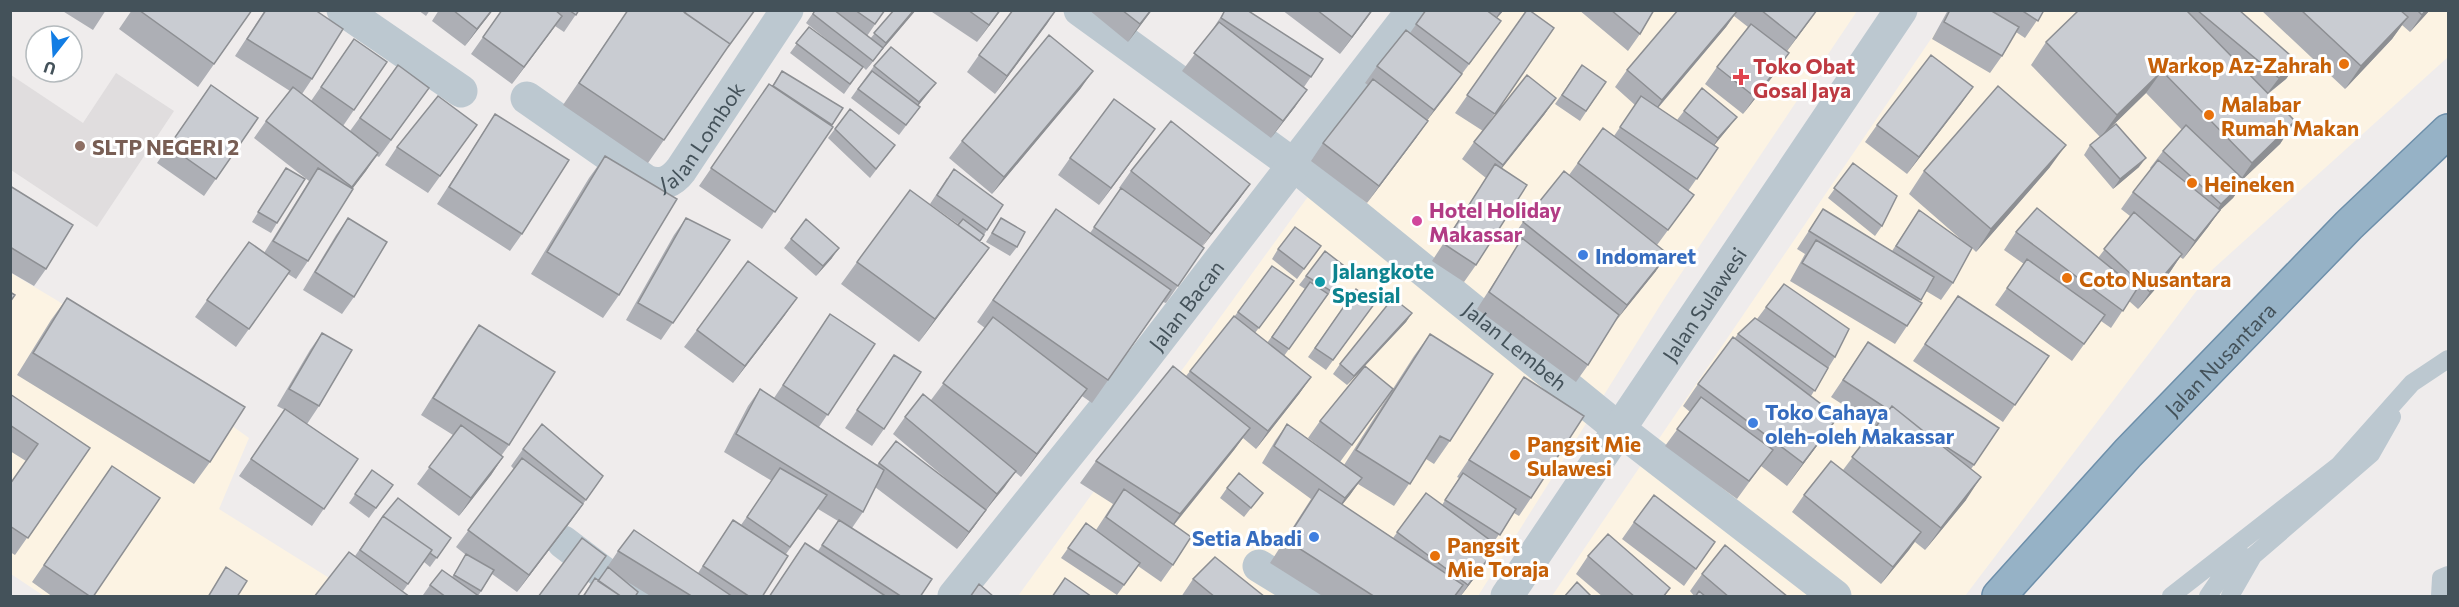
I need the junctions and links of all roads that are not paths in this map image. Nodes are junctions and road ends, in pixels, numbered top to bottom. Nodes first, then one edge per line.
1 (344, 10) edge
2 (787, 10) edge
3 (1080, 10) edge
4 (1413, 10) edge
5 (1901, 10) edge
6 (461, 91) dead end
7 (527, 98) dead end
8 (2448, 131) edge
9 (1294, 165) junction
10 (2448, 359) edge
11 (2412, 383) junction
12 (1620, 429) junction
13 (2249, 537) junction
14 (563, 542) edge
15 (1259, 566) dead end
16 (2448, 575) edge
17 (634, 597) edge
18 (954, 597) edge
19 (1308, 597) edge
20 (1507, 597) edge
21 (1835, 597) edge
22 (1999, 597) edge
23 (2171, 597) edge
24 (2208, 597) edge
25 (2230, 597) edge
26 (2440, 597) edge

1 - 6 street
2 - 7 street, Jalan Lombok
3 - 9 street, Jalan Lembeh
4 - 9 street, Jalan Bacan
5 - 12 street, Jalan Sulawesi
8 - 22 highway, Jalan Nusantara
9 - 12 street, Jalan Lembeh
9 - 18 street, Jalan Bacan
10 - 11 lane
11 - 13 lane
11 - 25 lane
12 - 20 street, Jalan Sulawesi
12 - 21 street, Jalan Lembeh
13 - 23 lane
13 - 24 lane
14 - 17 street
15 - 19 street
16 - 26 lane

